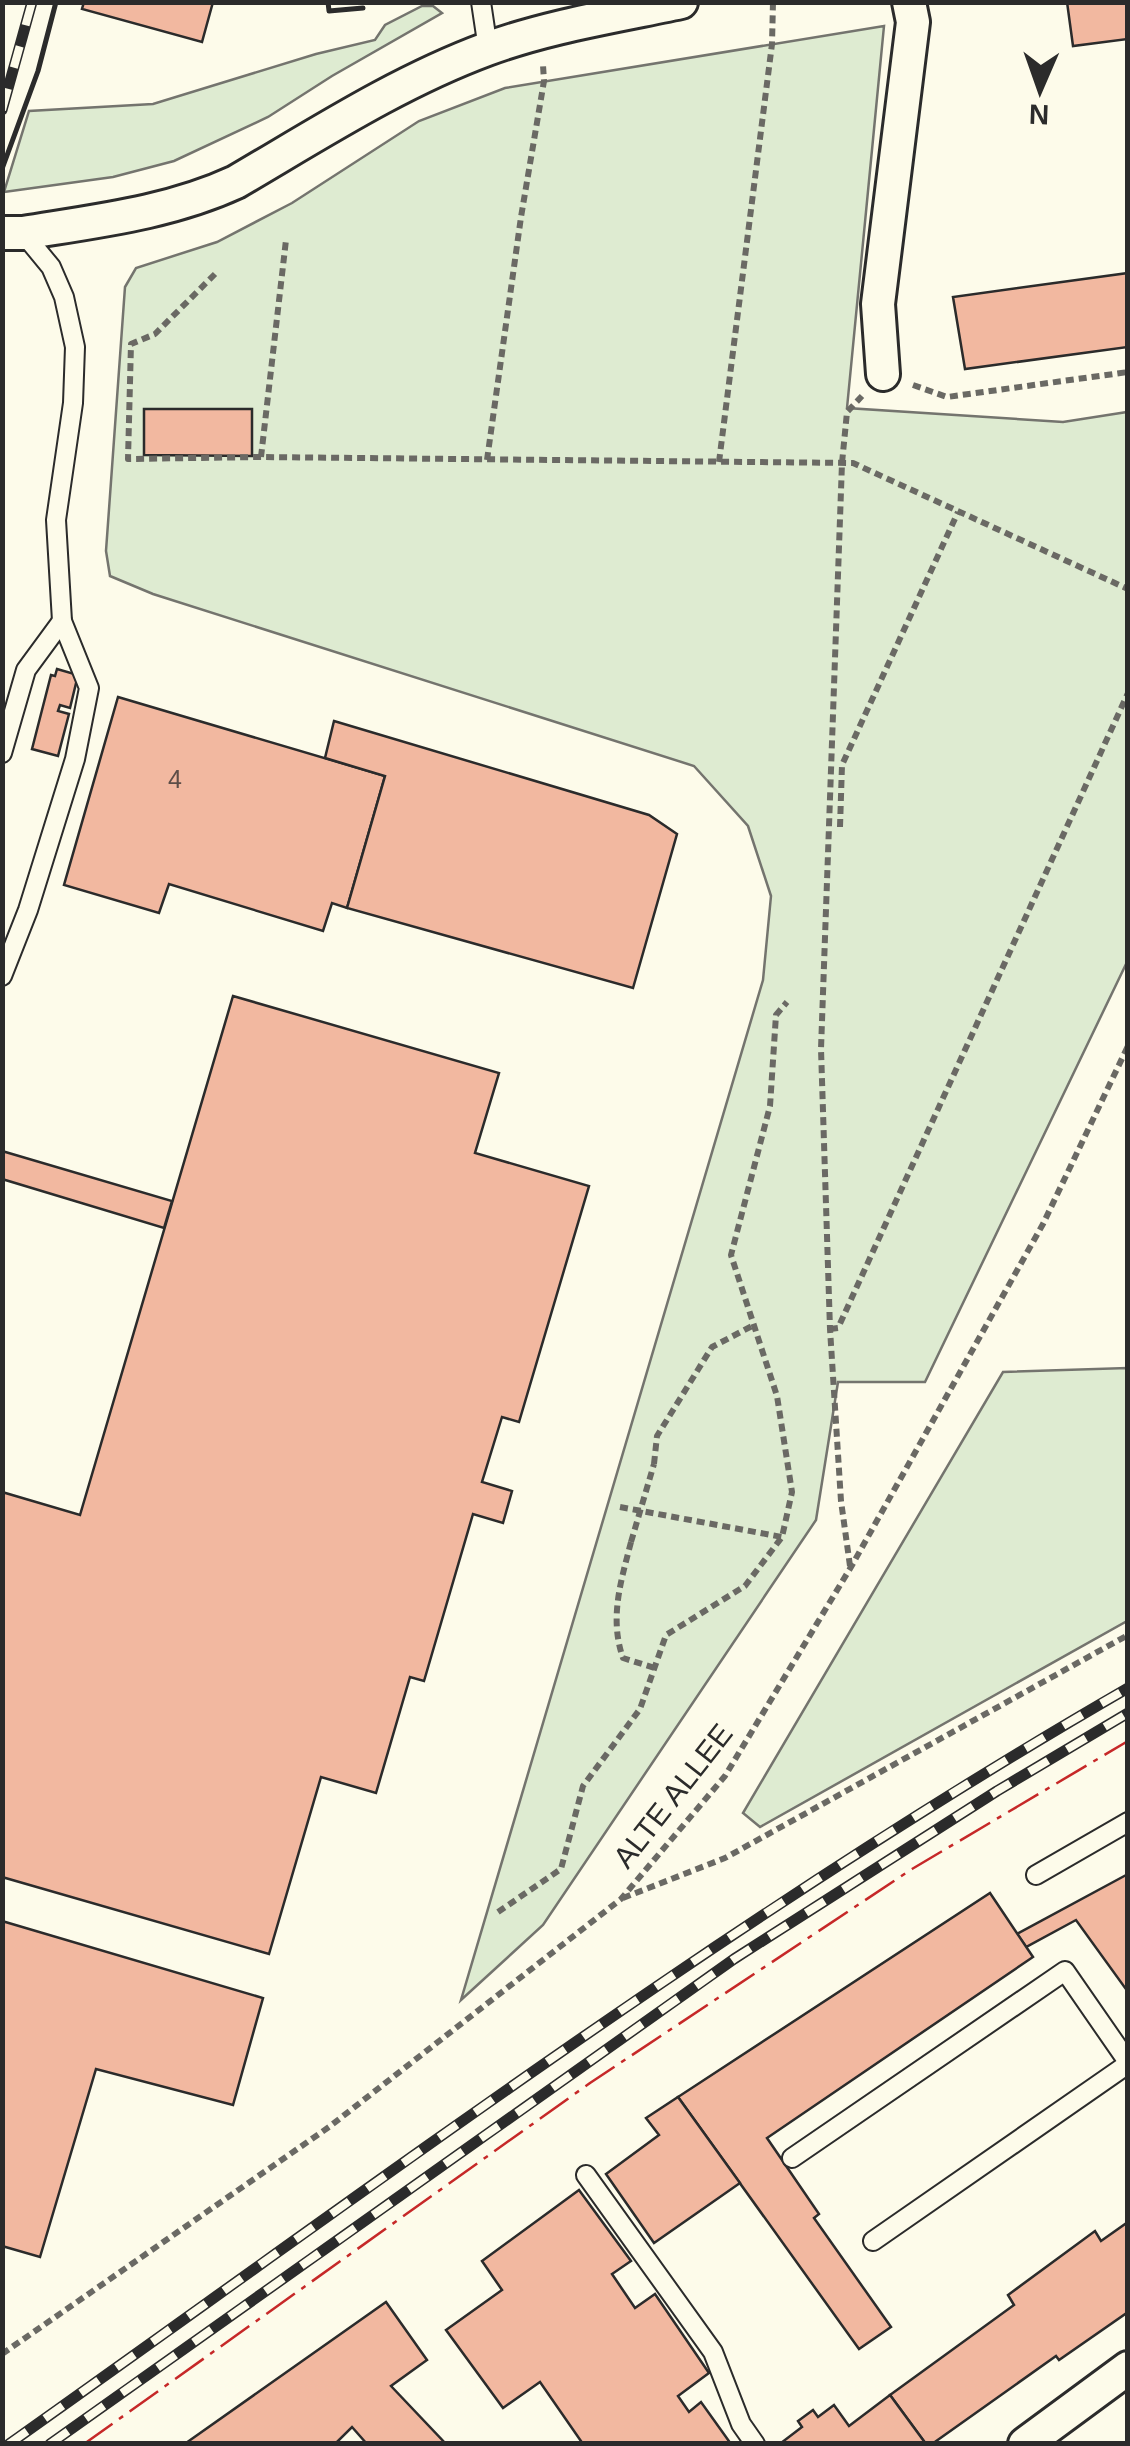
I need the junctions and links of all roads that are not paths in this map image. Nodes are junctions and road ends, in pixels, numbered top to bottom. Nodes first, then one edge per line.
1 (481, 2) edge
2 (680, 2) edge
3 (908, 2) edge
4 (488, 48) junction
5 (13, 233) edge
6 (883, 374) road end
7 (62, 621) junction
8 (2, 753) edge
9 (2, 976) edge
10 (1128, 1822) edge
11 (1036, 1875) dead end
12 (1128, 2063) edge
13 (792, 2158) dead end
14 (586, 2175) dead end
15 (873, 2241) dead end
16 (1128, 2368) edge
17 (754, 2444) edge
18 (1025, 2444) edge

1 - 4 lane
2 - 4 street
3 - 6 street
4 - 5 street
5 - 7 lane
7 - 8 lane
7 - 9 lane
10 - 11 lane
12 - 13 lane
12 - 15 lane
14 - 17 lane
16 - 18 street

